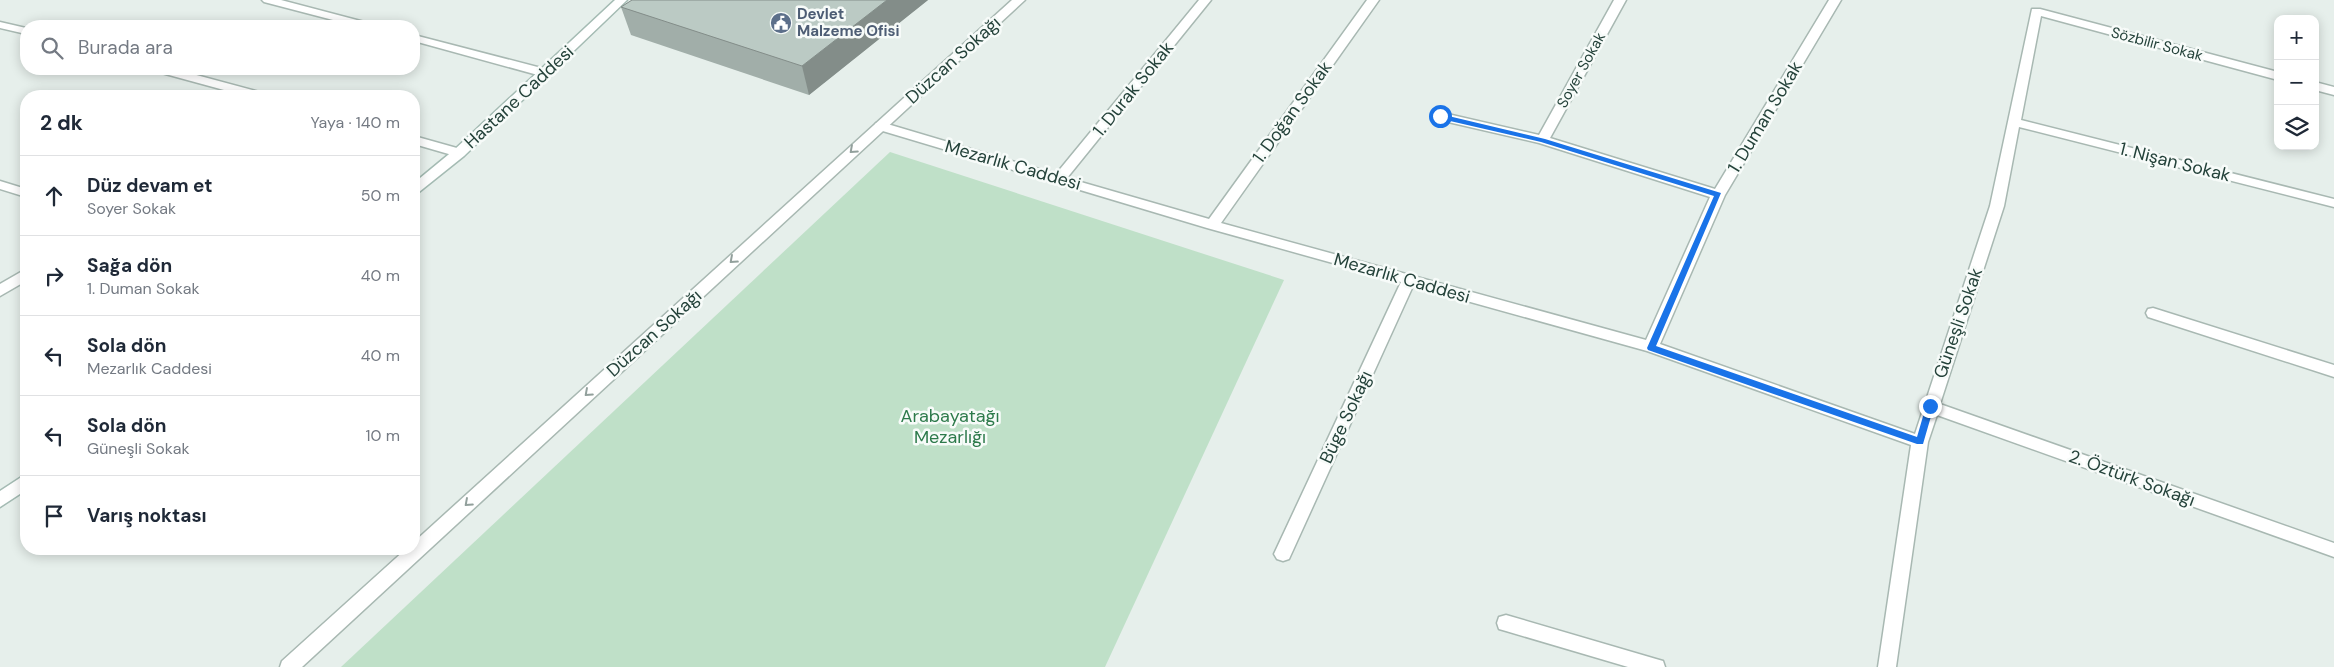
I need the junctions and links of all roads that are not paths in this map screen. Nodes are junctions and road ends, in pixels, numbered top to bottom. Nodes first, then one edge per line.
1 (268, 0) edge
2 (621, 0) edge
3 (1019, 0) edge
4 (1205, 0) edge
5 (1373, 0) edge
6 (1620, 0) edge
7 (1835, 0) edge
8 (2036, 11) joint
9 (345, 20) edge
10 (0, 25) edge
11 (20, 30) edge
12 (420, 40) edge
13 (545, 73) junction
14 (184, 75) edge
15 (2274, 75) edge
16 (2319, 87) edge
17 (237, 90) edge
18 (2334, 91) edge
19 (1440, 116) dead end
20 (2015, 122) junction
21 (880, 126) junction
22 (1542, 140) junction
23 (420, 142) edge
24 (459, 153) junction
25 (1060, 178) junction
26 (420, 184) edge
27 (0, 185) edge
28 (20, 190) edge
29 (1718, 194) junction
30 (2334, 202) edge
31 (1212, 225) junction
32 (20, 278) edge
33 (1409, 280) junction
34 (0, 291) edge
35 (2153, 313) dead end
36 (1651, 348) junction
37 (2334, 371) edge
38 (1930, 406) junction
39 (1920, 442) junction
40 (20, 485) edge
41 (0, 500) edge
42 (420, 547) edge
43 (2334, 550) edge
44 (1283, 554) dead end
45 (411, 555) edge
46 (1506, 622) dead end
47 (289, 667) edge
48 (1656, 667) edge
49 (1887, 667) edge

1 - 9 street
2 - 13 street, Hastane Caddesi
3 - 21 street, Düzcan Sokağı
4 - 25 street, 1. Durak Sokak
5 - 31 street, 1. Doğan Sokak
6 - 22 street, Soyer Sokak
7 - 29 street, 1. Duman Sokak
8 - 15 street, Sözbilir Sokak
8 - 20 street, Güneşli Sokak
10 - 11 street
12 - 13 street
13 - 24 street, Hastane Caddesi
14 - 17 street
16 - 18 street
19 - 22 street
20 - 30 street, 1. Nişan Sokak
20 - 38 street, Güneşli Sokak
21 - 25 street, Mezarlık Caddesi
21 -> 42 street, Düzcan Sokağı
22 - 29 street
23 - 24 street
24 - 26 street, Hastane Caddesi
25 - 31 street, Mezarlık Caddesi
27 - 28 street
29 - 36 street, 1. Duman Sokak
31 - 33 street, Mezarlık Caddesi
32 - 34 street
33 - 36 street, Mezarlık Caddesi
33 - 44 street, Büge Sokağı
35 - 37 street
36 - 39 street, Mezarlık Caddesi
38 - 39 street, Güneşli Sokak
38 - 43 street, 2. Öztürk Sokağı
39 - 49 street, Güneşli Sokak
40 - 41 street
45 -> 47 street, Düzcan Sokağı
46 - 48 street

